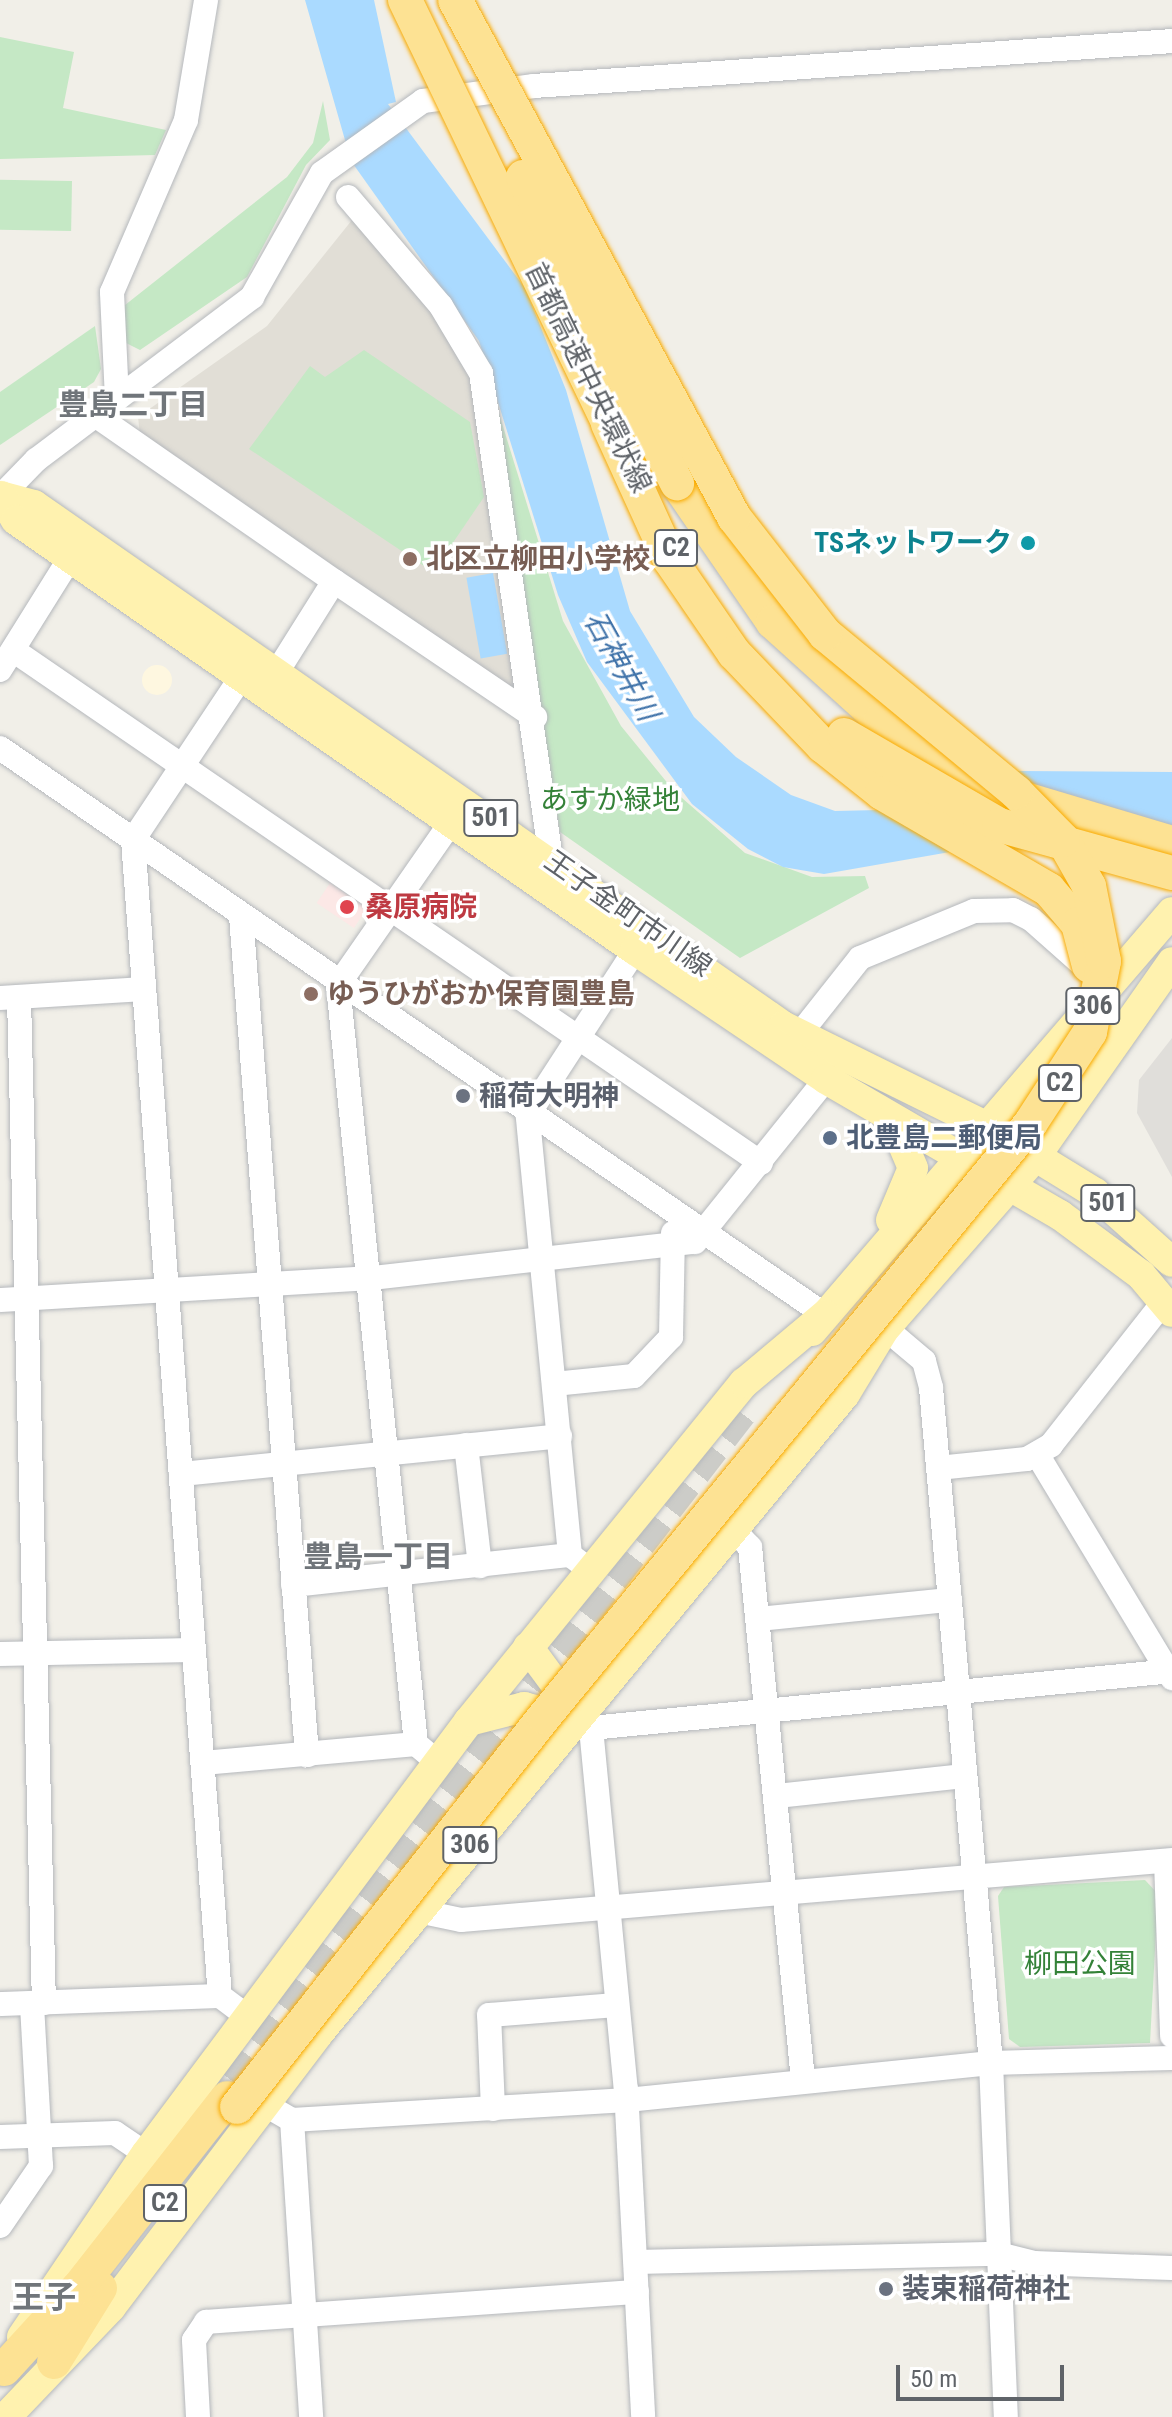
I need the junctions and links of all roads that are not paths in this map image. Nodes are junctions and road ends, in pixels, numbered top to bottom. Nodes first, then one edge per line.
1 (206, 0) edge
2 (405, 0) edge
3 (438, 0) edge
4 (455, 0) edge
5 (1172, 41) edge
6 (348, 197) dead end
7 (117, 399) junction
8 (95, 415) junction
9 (608, 424) junction
10 (0, 496) edge
11 (70, 558) junction
12 (334, 581) junction
13 (6, 660) edge
14 (277, 672) junction
15 (240, 679) junction
16 (535, 717) junction
17 (0, 748) edge
18 (182, 768) junction
19 (459, 811) junction
20 (133, 840) junction
21 (1172, 843) edge
22 (551, 860) junction
23 (1172, 873) edge
24 (391, 909) junction
25 (1172, 912) edge
26 (241, 916) junction
27 (635, 950) junction
28 (1172, 962) edge
29 (338, 985) junction
30 (1108, 988) junction
31 (144, 989) junction
32 (9, 998) edge
33 (577, 1035) junction
34 (799, 1035) junction
35 (826, 1079) junction
36 (528, 1115) junction
37 (891, 1117) junction
38 (989, 1128) junction
39 (962, 1156) junction
40 (1035, 1157) junction
41 (761, 1163) junction
42 (1010, 1184) junction
43 (680, 1216) junction
44 (703, 1231) junction
45 (670, 1248) junction
46 (1172, 1262) edge
47 (541, 1263) junction
48 (372, 1278) junction
49 (855, 1280) junction
50 (274, 1285) junction
51 (165, 1291) junction
52 (27, 1299) junction
53 (0, 1300) edge
54 (1168, 1306) edge
55 (825, 1315) junction
56 (885, 1328) junction
57 (554, 1384) junction
58 (748, 1405) tunnel mouth
59 (560, 1436) junction
60 (787, 1440) dead end
61 (466, 1445) junction
62 (390, 1454) junction
63 (1037, 1454) junction
64 (286, 1462) junction
65 (938, 1468) junction
66 (181, 1474) junction
67 (733, 1529) junction
68 (580, 1562) junction
69 (480, 1566) junction
70 (402, 1575) junction
71 (293, 1585) junction
72 (950, 1600) junction
73 (758, 1619) junction
74 (528, 1647) junction
75 (192, 1650) junction
76 (34, 1653) junction
77 (0, 1654) edge
78 (1171, 1674) edge
79 (957, 1694) junction
80 (767, 1712) junction
81 (584, 1720) junction
82 (469, 1721) junction
83 (551, 1743) junction
84 (427, 1752) junction
85 (307, 1755) junction
86 (203, 1763) junction
87 (964, 1776) junction
88 (777, 1796) junction
89 (1169, 1860) edge
90 (972, 1872) junction
91 (787, 1891) junction
92 (607, 1908) junction
93 (418, 1911) junction
94 (220, 1996) junction
95 (38, 2003) junction
96 (0, 2004) edge
97 (617, 2005) junction
98 (247, 2016) junction
99 (1172, 2036) edge
100 (1172, 2058) edge
101 (991, 2063) junction
102 (803, 2080) junction
103 (627, 2100) junction
104 (243, 2103) junction
105 (493, 2109) junction
106 (292, 2120) junction
107 (39, 2135) junction
108 (0, 2137) edge
109 (146, 2154) junction
110 (0, 2226) edge
111 (998, 2254) junction
112 (636, 2262) junction
113 (1172, 2268) edge
114 (637, 2292) junction
115 (86, 2293) junction
116 (307, 2312) junction
117 (2, 2371) edge
118 (46, 2372) junction
119 (6, 2417) edge
120 (25, 2417) edge
121 (198, 2417) edge
122 (311, 2417) edge
123 (643, 2417) edge
124 (1006, 2417) edge

1 - 7 street
2 - 9 highway, 首都高速中央環状線 / C2, bridge
3 - 21 highway, 首都高速中央環状線 / C2, bridge
4 - 104 highway, C2, bridge
5 - 7 street
6 - 16 street
7 - 8 street
8 - 10 street
8 - 12 street
9 - 23 highway, 首都高速中央環状線 / C2, bridge
9 - 104 highway, C2, bridge
10 - 11 main road, 王子金町市川線 / 501
10 - 14 main road, 王子金町市川線 / 501
11 - 13 street
11 - 15 main road, 王子金町市川線 / 501
12 - 14 street
12 - 16 street
13 - 18 street
14 - 19 main road, 王子金町市川線 / 501
15 - 18 street
15 - 19 main road, 王子金町市川線 / 501
16 - 22 street
17 - 20 street
18 - 20 street
18 - 24 street
19 - 22 main road, 王子金町市川線 / 501
19 - 24 street
19 - 27 main road, 王子金町市川線 / 501
20 - 26 street
20 - 31 street
22 - 34 main road, 王子金町市川線 / 501
24 - 29 street
24 - 33 street
25 - 30 main road, 306
26 - 29 street
26 - 50 street
27 - 33 street
27 - 35 main road, 王子金町市川線 / 501
28 - 40 main road, 306
29 - 36 street
29 - 48 street
30 - 34 street
30 - 38 main road, 306
31 - 32 street
31 - 51 street
32 - 52 street
33 - 36 street
33 - 41 street
34 - 38 main road, 王子金町市川線 / 501
35 - 37 main road, 王子金町市川線 / 501
35 - 41 street
36 - 43 street
36 - 47 street
37 - 39 main road, 王子金町市川線 / 501
37 - 49 main road
38 - 39 main road, 306
38 - 40 main road, 501
39 - 42 main road, 501
39 - 49 main road, 306
40 - 42 main road, 306
40 - 46 main road, 501
41 - 44 street
42 - 54 main road, 501
42 - 56 main road, 306
43 - 44 street
43 - 45 street
44 - 45 street
44 - 55 street
45 - 47 street
45 - 57 street
47 - 48 street
47 - 57 street
48 - 50 street
48 - 62 street
49 - 55 main road, 306
50 - 51 street
50 - 64 street
51 - 52 street
51 - 66 street
52 - 53 street
52 - 76 street
54 - 63 street
55 - 58 main road, 306
55 - 68 main road, 306
56 - 60 main road, 306
56 - 65 street
56 - 67 main road, 306
57 - 59 street
59 - 61 street
59 - 68 street
61 - 62 street
61 - 69 street
62 - 64 street
62 - 70 street
63 - 65 street
63 - 78 street
64 - 66 street
64 - 71 street
65 - 72 street
66 - 75 street
67 - 73 street
67 - 81 main road, 306
68 - 69 street
68 - 74 main road, 306
69 - 70 street
70 - 71 street
70 - 84 street
71 - 85 street
72 - 73 street
72 - 79 street
73 - 80 street
74 - 81 main road
74 - 82 main road, 306
75 - 76 street
75 - 86 street
76 - 77 street
76 - 95 street
78 - 79 street
79 - 80 street
79 - 87 street
80 - 81 street
80 - 88 street
81 - 83 main road, 306
81 - 92 street
82 - 83 main road
82 - 84 main road, 306
83 - 93 main road, 306
84 - 85 street
84 - 98 main road, 306
85 - 86 street
86 - 94 street
87 - 88 street
87 - 90 street
88 - 91 street
89 - 90 street
89 - 99 street
90 - 91 street
90 - 101 street
91 - 92 street
91 - 102 street
92 - 93 street
92 - 97 street
93 - 104 main road, 306
94 - 95 street
94 - 98 street
95 - 96 street
95 - 107 street
97 - 103 street
97 - 105 street
98 - 109 main road, 306
100 - 101 street
101 - 102 street
101 - 111 street
102 - 103 street
103 - 105 street
103 - 112 street
104 - 106 street
104 - 115 highway, C2
104 - 118 main road, 306
105 - 106 street
106 - 116 street
107 - 108 street
107 - 109 street
107 - 110 street
109 - 117 main road, 306
111 - 112 street
111 - 113 street
111 - 124 street
112 - 114 street
114 - 116 street
114 - 123 street
115 - 117 highway
115 - 118 highway
116 - 121 street
116 - 122 street
118 - 119 main road, 306
118 - 120 main road, 306

